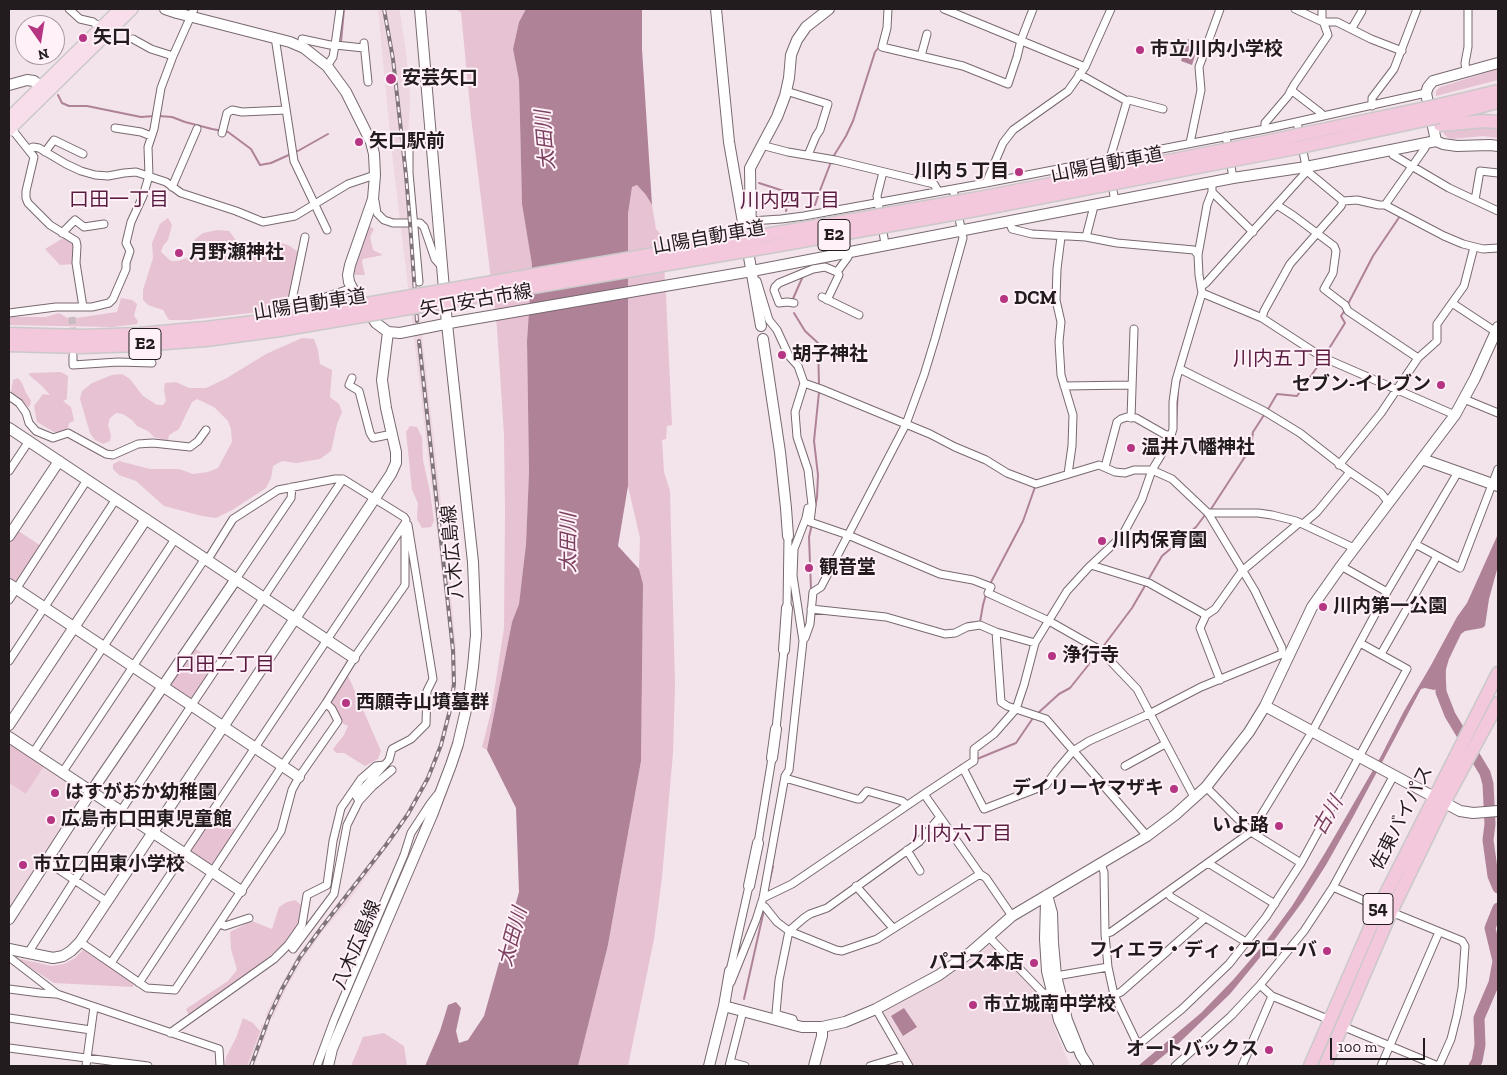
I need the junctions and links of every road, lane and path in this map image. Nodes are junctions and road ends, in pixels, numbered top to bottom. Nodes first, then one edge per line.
1 (69, 9) edge
2 (121, 9) edge
3 (132, 9) edge
4 (166, 9) edge
5 (340, 9) edge
6 (420, 9) edge
7 (716, 9) edge
8 (888, 9) edge
9 (944, 9) edge
10 (1032, 9) edge
11 (1112, 9) edge
12 (1220, 9) edge
13 (1295, 9) edge
14 (1322, 9) edge
15 (1361, 9) edge
16 (1417, 9) edge
17 (1468, 9) edge
18 (822, 11) edge
19 (192, 13) edge
20 (1323, 22) junction
21 (101, 28) junction
22 (1352, 28) junction
23 (927, 34) dead end
24 (275, 37) junction
25 (133, 39) dead end
26 (302, 39) dead end
27 (1021, 40) junction
28 (335, 44) junction
29 (1402, 52) junction
30 (172, 56) junction
31 (921, 56) junction
32 (1498, 63) edge
33 (327, 66) junction
34 (1085, 68) junction
35 (1466, 71) junction
36 (1079, 74) junction
37 (368, 82) dead end
38 (9, 85) edge
39 (44, 90) junction
40 (1292, 90) junction
41 (1498, 90) edge
42 (786, 91) junction
43 (1426, 93) junction
44 (1127, 102) junction
45 (1498, 102) edge
46 (1372, 106) junction
47 (1163, 109) dead end
48 (286, 110) junction
49 (1323, 116) junction
50 (1438, 116) junction
51 (1297, 122) junction
52 (1498, 122) edge
53 (10, 126) edge
54 (115, 128) dead end
55 (197, 129) dead end
56 (1265, 129) junction
57 (222, 133) dead end
58 (152, 136) junction
59 (1226, 136) junction
60 (1431, 142) junction
61 (1190, 143) junction
62 (409, 144) dead end
63 (761, 146) junction
64 (1498, 146) edge
65 (29, 149) junction
66 (1392, 150) junction
67 (45, 152) junction
68 (83, 154) dead end
69 (808, 155) junction
70 (1109, 159) junction
71 (1412, 167) junction
72 (1307, 169) junction
73 (883, 172) junction
74 (1498, 173) edge
75 (375, 175) junction
76 (149, 176) junction
77 (1233, 178) junction
78 (986, 183) junction
79 (172, 187) junction
80 (1212, 187) junction
81 (953, 188) junction
82 (938, 191) junction
83 (373, 198) junction
84 (1475, 200) junction
85 (1115, 201) junction
86 (877, 202) junction
87 (1343, 202) junction
88 (316, 204) junction
89 (1093, 205) junction
90 (1277, 205) junction
91 (1385, 205) junction
92 (1498, 210) edge
93 (751, 221) junction
94 (1009, 221) junction
95 (413, 223) junction
96 (104, 224) dead end
97 (327, 230) dead end
98 (962, 230) junction
99 (1253, 232) junction
100 (62, 233) junction
101 (1316, 233) junction
102 (1061, 236) junction
103 (305, 237) dead end
104 (1086, 237) junction
105 (885, 244) junction
106 (1474, 247) junction
107 (1498, 248) edge
108 (850, 251) junction
109 (1198, 255) junction
110 (442, 268) junction
111 (749, 271) junction
112 (837, 272) junction
113 (419, 282) dead end
114 (352, 288) junction
115 (1202, 290) junction
116 (794, 303) dead end
117 (1452, 303) junction
118 (83, 307) junction
119 (72, 308) junction
120 (9, 313) edge
121 (856, 316) dead end
122 (72, 317) tunnel mouth
123 (1262, 318) junction
124 (451, 323) junction
125 (279, 324) junction
126 (761, 326) joint
127 (1134, 329) dead end
128 (1497, 330) edge
129 (388, 332) junction
130 (9, 334) edge
131 (763, 339) joint
132 (9, 345) edge
133 (73, 356) dead end
134 (1418, 358) junction
135 (152, 363) dead end
136 (1180, 369) junction
137 (352, 378) dead end
138 (804, 383) junction
139 (1132, 385) junction
140 (1064, 386) junction
141 (1397, 389) junction
142 (9, 396) edge
143 (1464, 398) junction
144 (1498, 413) edge
145 (1455, 415) junction
146 (1131, 418) junction
147 (906, 424) junction
148 (9, 428) edge
149 (206, 430) dead end
150 (392, 434) junction
151 (1171, 436) junction
152 (29, 441) junction
153 (1422, 459) junction
154 (59, 461) junction
155 (1339, 464) junction
156 (1106, 467) junction
157 (1152, 470) junction
158 (1498, 470) edge
159 (9, 471) edge
160 (1350, 472) junction
161 (1458, 472) junction
162 (1068, 474) junction
163 (343, 479) junction
164 (87, 480) junction
165 (1495, 485) edge
166 (292, 487) junction
167 (811, 493) junction
168 (375, 498) junction
169 (116, 499) junction
170 (1389, 503) junction
171 (1208, 513) junction
172 (146, 519) junction
173 (406, 520) junction
174 (1301, 524) junction
175 (848, 535) junction
176 (9, 536) edge
177 (788, 536) joint
178 (175, 539) junction
179 (392, 542) junction
180 (1415, 544) junction
181 (404, 548) junction
182 (1354, 548) junction
183 (1437, 556) junction
184 (206, 559) junction
185 (1091, 565) junction
186 (1341, 566) junction
187 (1242, 570) junction
188 (236, 579) junction
189 (13, 586) edge
190 (1387, 592) junction
191 (264, 598) junction
192 (9, 600) edge
193 (45, 608) junction
194 (787, 608) joint
195 (812, 609) junction
196 (1206, 615) junction
197 (295, 619) junction
198 (1049, 621) junction
199 (74, 627) junction
200 (996, 632) junction
201 (327, 640) junction
202 (804, 641) junction
203 (1035, 643) junction
204 (1360, 643) junction
205 (104, 647) junction
206 (784, 650) joint
207 (1381, 654) junction
208 (1285, 656) junction
209 (354, 658) junction
210 (9, 661) edge
211 (132, 666) junction
212 (1498, 673) edge
213 (1220, 680) junction
214 (162, 686) junction
215 (1498, 702) edge
216 (326, 703) junction
217 (192, 706) junction
218 (1265, 706) junction
219 (1016, 709) junction
220 (1151, 713) junction
221 (9, 725) edge
222 (223, 727) junction
223 (776, 729) joint
224 (1313, 730) junction
225 (9, 737) edge
226 (1165, 744) junction
227 (254, 748) junction
228 (1074, 751) junction
229 (33, 754) junction
230 (772, 758) joint
231 (1363, 759) junction
232 (384, 765) junction
233 (282, 766) junction
234 (1125, 766) dead end
235 (962, 768) junction
236 (392, 770) dead end
237 (62, 772) junction
238 (1391, 773) junction
239 (299, 777) junction
240 (785, 778) junction
241 (1206, 787) junction
242 (441, 791) junction
243 (91, 792) junction
244 (924, 794) junction
245 (1194, 797) junction
246 (1439, 800) junction
247 (359, 801) junction
248 (907, 805) junction
249 (121, 812) junction
250 (1498, 812) edge
251 (940, 817) junction
252 (1251, 832) junction
253 (153, 833) junction
254 (1147, 836) junction
255 (758, 843) joint
256 (907, 850) junction
257 (184, 854) junction
258 (46, 861) junction
259 (1208, 863) junction
260 (1301, 863) junction
261 (1101, 864) junction
262 (212, 872) junction
263 (920, 872) dead end
264 (980, 874) junction
265 (74, 881) junction
266 (749, 886) joint
267 (856, 886) junction
268 (1333, 887) junction
269 (241, 891) junction
270 (1167, 892) junction
271 (1047, 895) junction
272 (106, 901) junction
273 (762, 901) junction
274 (1275, 904) junction
275 (1379, 907) junction
276 (1392, 912) junction
277 (1012, 916) junction
278 (249, 918) dead end
279 (1205, 918) junction
280 (9, 919) edge
281 (219, 924) junction
282 (893, 928) junction
283 (789, 931) junction
284 (1439, 932) junction
285 (1105, 934) junction
286 (989, 937) junction
287 (80, 942) junction
288 (1246, 942) junction
289 (9, 949) edge
290 (293, 949) dead end
291 (28, 953) junction
292 (9, 957) edge
293 (111, 963) junction
294 (1108, 967) junction
295 (730, 971) joint
296 (1056, 976) junction
297 (139, 982) junction
298 (1260, 985) junction
299 (9, 990) edge
300 (57, 994) junction
301 (1052, 994) junction
302 (1114, 995) junction
303 (1272, 996) junction
304 (725, 1002) junction
305 (94, 1007) junction
306 (876, 1010) junction
307 (743, 1011) junction
308 (9, 1018) edge
309 (1330, 1020) junction
310 (794, 1026) junction
311 (1342, 1026) junction
312 (822, 1027) junction
313 (91, 1030) junction
314 (170, 1033) junction
315 (1390, 1045) junction
316 (9, 1048) edge
317 (903, 1056) junction
318 (87, 1058) junction
319 (730, 1064) edge
320 (86, 1066) edge
321 (148, 1066) edge
322 (220, 1066) edge
323 (317, 1066) edge
324 (328, 1066) edge
325 (709, 1066) edge
326 (744, 1066) edge
327 (814, 1066) edge
328 (870, 1066) edge
329 (909, 1066) edge
330 (1080, 1066) edge
331 (1088, 1066) edge
332 (1175, 1066) edge
333 (1242, 1066) edge
334 (1310, 1066) edge
335 (1325, 1066) edge
336 (1381, 1066) edge
337 (1439, 1066) edge

1 - 21 street
2 - 21 main road
3 - 39 main road
4 - 19 street
5 - 28 street
6 - 110 street, 八木広島線
7 - 111 street
8 - 31 street
9 - 27 street
10 - 27 street
11 - 34 street
12 - 61 street
13 - 20 street
14 - 20 street
15 - 22 street
16 - 29 street
17 - 35 street
18 - 42 street
19 - 24 street
19 - 30 street
20 - 22 street
20 - 40 street
21 - 39 main road
22 - 29 street
23 - 31 street
24 - 33 street
24 - 48 street
25 - 30 street
26 - 28 street
27 - 31 street
27 - 34 street
28 - 33 street
28 - 37 street
29 - 46 street
30 - 58 street
32 - 35 street
33 - 75 street
34 - 36 street
35 - 43 street
36 - 44 street
36 - 78 street
38 - 39 street
39 - 53 main road
40 - 49 street
40 - 56 street
41 - 50 highway, 山陽自動車道 / E2
42 - 63 street
42 - 69 street
43 - 46 street
43 - 60 street
44 - 47 street
44 - 70 street
45 - 50 highway, 山陽自動車道 / E2
46 - 49 street
48 - 57 street
48 - 88 street
49 - 51 street
50 - 52 highway
50 - 125 highway, 山陽自動車道 / E2, bridge
50 - 125 highway, 山陽自動車道 / E2, bridge
51 - 56 street
51 - 72 street
53 - 65 street
54 - 58 street
55 - 79 street
56 - 59 street
58 - 76 street
59 - 61 street
59 - 77 street
60 - 64 street
60 - 66 street, 矢口安古市線
60 - 71 street
61 - 70 street
62 - 95 street
63 - 69 street
63 - 93 street
65 - 67 street
65 - 100 street
66 - 71 street
66 - 72 street, 矢口安古市線
67 - 68 street
67 - 76 street
69 - 73 street
70 - 78 street
70 - 85 street
71 - 84 street
71 - 91 street
72 - 77 street, 矢口安古市線
72 - 87 street
72 - 90 street
73 - 82 street
73 - 86 street
74 - 84 street
75 - 83 street
75 - 88 street
76 - 79 street
76 - 118 street
77 - 80 street, 矢口安古市線
78 - 81 street
79 - 88 street
80 - 85 street, 矢口安古市線
80 - 99 street
80 - 109 street
81 - 82 street
81 - 98 street
82 - 86 street
83 - 95 street
83 - 114 street
84 - 92 street
85 - 89 street, 矢口安古市線
86 - 93 street
86 - 105 street
87 - 91 street
87 - 101 street
88 - 97 street
89 - 94 street, 矢口安古市線
89 - 104 street
90 - 99 street
90 - 101 street
91 - 106 street
93 - 111 street
94 - 98 street, 矢口安古市線
94 - 102 street
95 - 110 street
95 - 113 street
96 - 100 street
98 - 105 street, 矢口安古市線
98 - 147 street
99 - 115 street
100 - 118 street
101 - 123 street
101 - 134 street
102 - 104 street
102 - 140 street
103 - 114 street
104 - 109 street
105 - 108 street, 矢口安古市線
106 - 107 street
106 - 117 street
108 - 111 street, 矢口安古市線
108 - 112 street
109 - 115 street
110 - 124 street, 八木広島線
111 - 124 street, 矢口安古市線
111 - 126 street
111 - 138 street
112 - 116 street
112 - 121 street
114 - 129 street
115 - 123 street
115 - 136 street
117 - 128 street
117 - 134 street
118 - 119 street
119 - 120 street
119 - 122 street
123 - 141 street
124 - 129 street, 矢口安古市線
124 - 242 street, 八木広島線
125 - 130 highway, 山陽自動車道 / E2
125 - 132 highway, 山陽自動車道 / E2
126 - 131 street
127 - 139 street
128 - 143 street
129 - 150 street
131 - 177 street
133 - 135 street
134 - 141 street
136 - 151 street
136 - 155 street
137 - 150 street
138 - 147 street
138 - 167 street
139 - 140 street
139 - 146 street
140 - 162 street
141 - 145 street
141 - 155 street
142 - 149 street
143 - 144 street
143 - 145 street
145 - 153 street
146 - 151 street
146 - 156 street
147 - 162 street
147 - 175 street
148 - 152 street
150 - 168 street
151 - 157 street
152 - 154 street
152 - 159 street
153 - 161 street
153 - 170 street
154 - 164 street
154 - 176 street
155 - 160 street
156 - 157 street
156 - 162 street
157 - 171 street
157 - 185 street
158 - 165 street
160 - 170 street
160 - 174 street
161 - 165 street
161 - 180 street
163 - 166 street
163 - 168 street
163 - 191 street
164 - 169 street
164 - 189 street
165 - 183 street
166 - 184 street
166 - 188 street
167 - 175 street
167 - 202 street
168 - 173 street
168 - 197 street
169 - 172 street
169 - 193 street
170 - 182 street
171 - 174 street
171 - 187 street
172 - 178 street
172 - 199 street
173 - 179 street
173 - 181 street
173 - 232 street
174 - 182 street
174 - 187 street
175 - 195 street
175 - 198 street
177 - 194 street
178 - 184 street
178 - 205 street
179 - 181 street
179 - 201 street
180 - 183 street
180 - 190 street
181 - 209 street
182 - 186 street
183 - 207 street
184 - 188 street
184 - 211 street
185 - 196 street
185 - 198 street
186 - 190 street
186 - 208 street
187 - 196 street
187 - 208 street
188 - 191 street
188 - 214 street
189 - 192 street
189 - 193 street
190 - 204 street
191 - 197 street
191 - 217 street
193 - 199 street
193 - 210 street
194 - 206 street
195 - 200 street
195 - 202 street
196 - 213 street
197 - 201 street
197 - 222 street
198 - 203 street
198 - 220 street
199 - 205 street
199 - 221 street
200 - 203 street
200 - 219 street
201 - 209 street
201 - 227 street
202 - 240 street
203 - 219 street
204 - 207 street
204 - 224 street
205 - 211 street
205 - 229 street
206 - 223 street
207 - 231 street
208 - 213 street
208 - 218 street
209 - 216 street
211 - 214 street
211 - 237 street
212 - 246 highway, 佐東バイパス / 54
213 - 220 street
214 - 217 street
214 - 243 street
215 - 246 highway, 佐東バイパス / 54
216 - 233 street
216 - 239 street
217 - 222 street
217 - 249 street
218 - 224 street
218 - 241 street
219 - 228 street
219 - 235 street
220 - 226 street
220 - 228 street
222 - 227 street
222 - 253 street
223 - 230 street
224 - 231 street
224 - 252 street
225 - 229 street
226 - 234 street
226 - 245 street
227 - 233 street
227 - 257 street
228 - 235 street
228 - 254 street
229 - 237 street
230 - 255 street
231 - 238 street
231 - 260 street
232 - 247 street
232 - 314 street
233 - 239 street
233 - 262 street
235 - 244 street
236 - 247 street
237 - 243 street
238 - 246 street
238 - 268 street
239 - 269 street
240 - 248 street
240 - 273 street
241 - 245 street
241 - 252 street
242 - 323 street
242 - 324 street, 八木広島線
243 - 249 street
243 - 258 street
244 - 248 street
244 - 251 street
245 - 254 street
246 - 250 street
246 - 275 highway, 佐東バイパス / 54
246 - 276 highway, 佐東バイパス / 54
247 - 290 street
248 - 273 street
249 - 253 street
249 - 265 street
251 - 256 street
251 - 264 street
252 - 259 street
252 - 260 street
253 - 257 street
253 - 272 street
254 - 261 street
255 - 266 street
256 - 263 street
256 - 267 street
257 - 262 street
257 - 293 street
258 - 265 street
258 - 280 street
259 - 270 street
259 - 274 street
260 - 274 street
261 - 271 street
261 - 285 street
262 - 269 street
262 - 297 street
264 - 277 street
264 - 282 street
265 - 272 street
265 - 291 street
266 - 295 street
267 - 282 street
267 - 283 street
268 - 275 street
268 - 298 street
269 - 281 street
270 - 279 street
270 - 285 street
271 - 277 street
271 - 296 street
271 - 301 street
272 - 287 street
273 - 283 street
273 - 304 street
274 - 288 street
275 - 309 highway, 佐東バイパス / 54
276 - 284 street
276 - 311 highway, 佐東バイパス / 54
277 - 286 street
278 - 281 street
279 - 288 street
279 - 302 street
281 - 297 street
282 - 283 street
283 - 310 street
284 - 315 street
284 - 337 street
285 - 294 street
286 - 301 street
286 - 306 street
287 - 291 street
287 - 293 street
288 - 302 street
289 - 291 street
292 - 300 street
293 - 297 street
294 - 296 street
294 - 302 street
295 - 304 street
296 - 331 street
298 - 303 street
298 - 332 street
299 - 300 street
300 - 305 street
301 - 330 street
303 - 309 street
303 - 333 street
304 - 307 street
304 - 325 street
305 - 313 street
305 - 314 street
306 - 312 street
306 - 317 street
307 - 310 street
307 - 319 street
308 - 313 street
309 - 334 highway, 佐東バイパス / 54
310 - 312 street
311 - 315 street
311 - 335 highway, 佐東バイパス / 54
312 - 327 street
313 - 318 street
314 - 322 street
315 - 336 street
315 - 337 street
316 - 318 street
317 - 328 street
317 - 329 street
318 - 320 street
318 - 321 street
319 - 326 street

